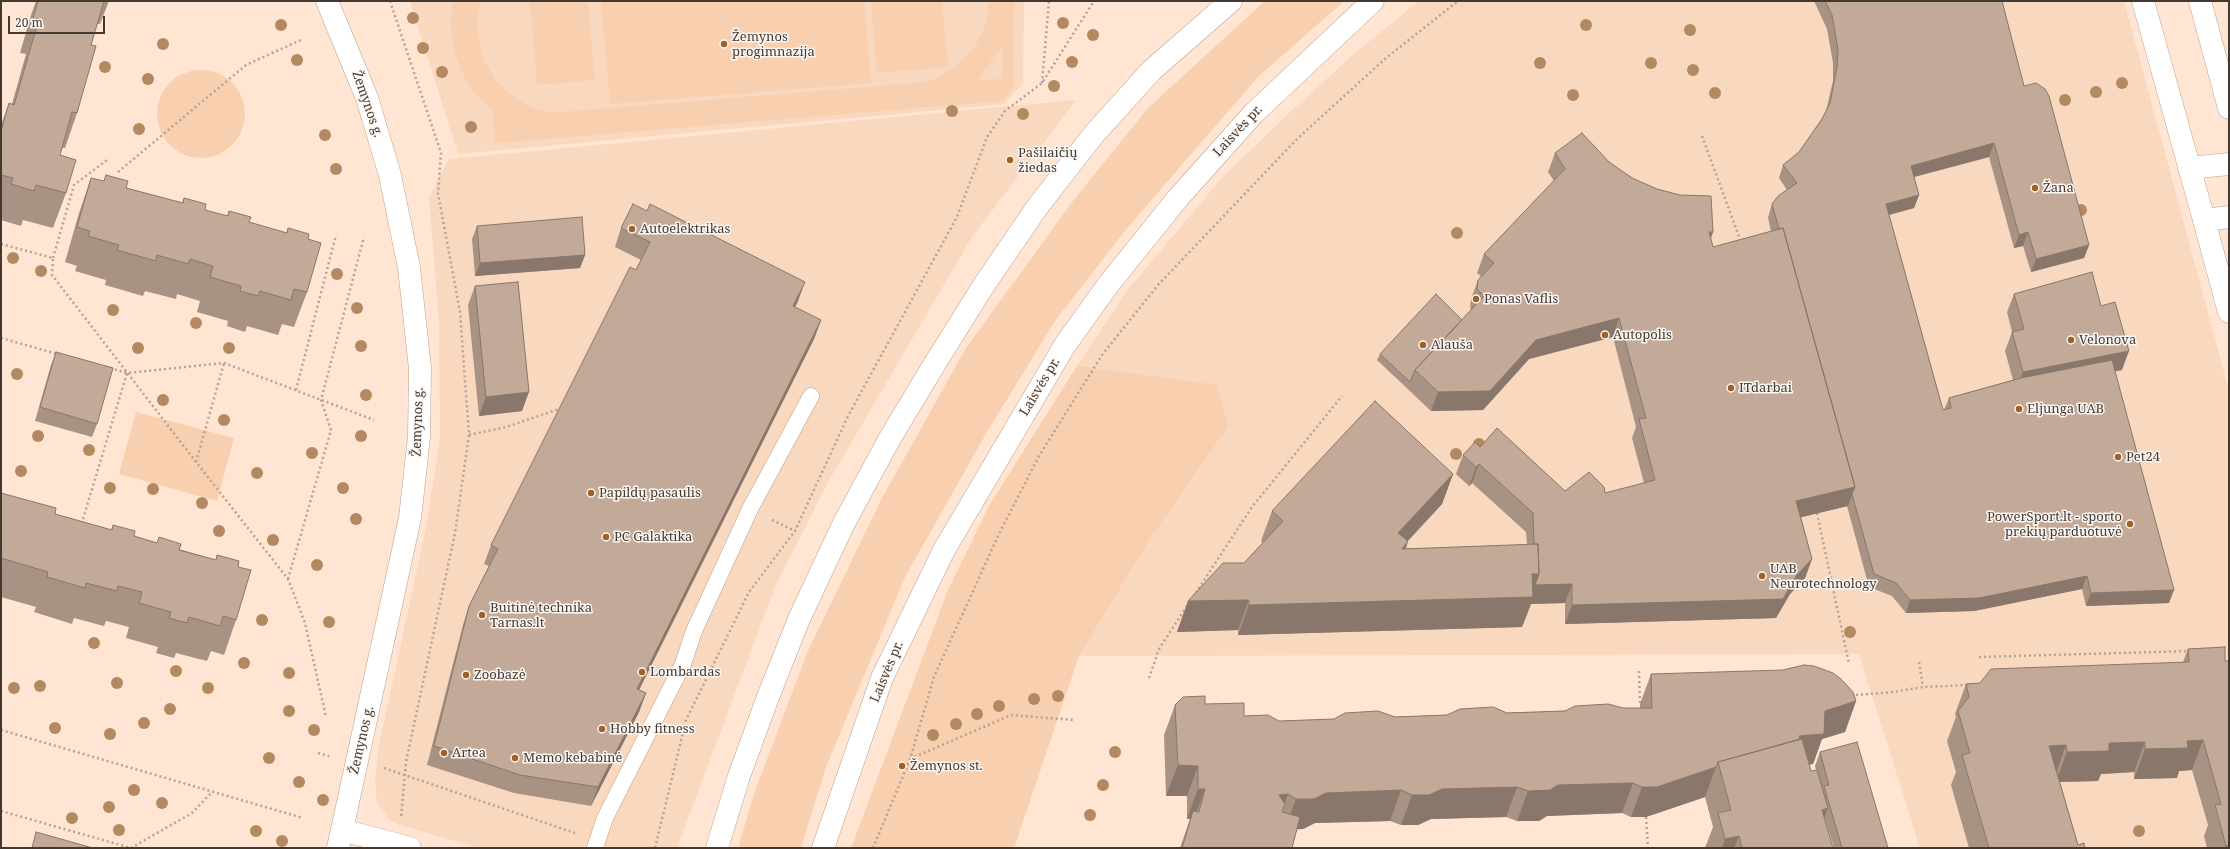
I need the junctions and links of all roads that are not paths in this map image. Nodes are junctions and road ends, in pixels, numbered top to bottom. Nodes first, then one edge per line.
1 (327, 1) edge
2 (1231, 1) edge
3 (1373, 1) edge
4 (2143, 1) edge
5 (2200, 1) edge
6 (2229, 108) edge
7 (2229, 164) edge
8 (2189, 168) junction
9 (2229, 217) edge
10 (2204, 220) junction
11 (2229, 312) edge
12 (811, 396) dead end
13 (340, 839) edge
14 (596, 844) edge
15 (410, 848) edge
16 (717, 848) edge
17 (823, 848) edge

1 - 13 main road, Žemynos g.
2 - 16 main road
3 - 17 main road, Laisvės pr.
4 - 8 main road
5 - 6 main road
7 - 8 main road
8 - 10 main road
9 - 10 main road
10 - 11 main road
12 - 14 lane
13 - 15 main road

